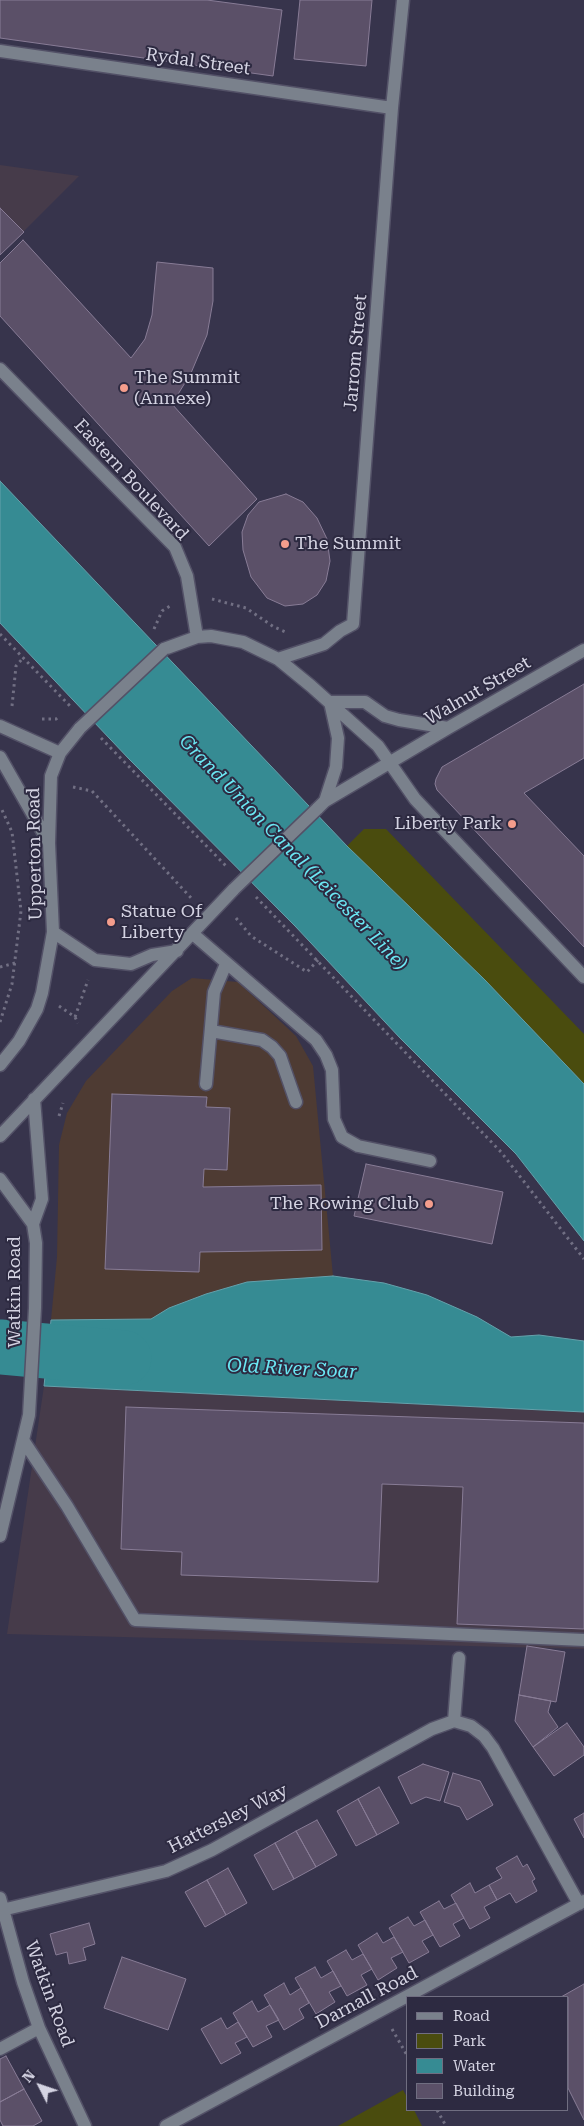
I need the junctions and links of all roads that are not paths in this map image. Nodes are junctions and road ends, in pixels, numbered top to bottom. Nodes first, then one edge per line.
1 (403, 0) edge
2 (0, 51) edge
3 (392, 108) junction
4 (0, 369) edge
5 (197, 637) junction
6 (584, 650) edge
7 (278, 659) junction
8 (330, 702) junction
9 (0, 726) edge
10 (448, 728) junction
11 (60, 753) junction
12 (0, 757) edge
13 (389, 762) junction
14 (321, 805) junction
15 (49, 843) junction
16 (53, 932) junction
17 (193, 934) junction
18 (177, 951) junction
19 (226, 964) junction
20 (584, 977) edge
21 (211, 1031) junction
22 (0, 1065) edge
23 (206, 1084) dead end
24 (34, 1100) junction
25 (296, 1102) dead end
26 (0, 1136) edge
27 (430, 1161) dead end
28 (0, 1178) edge
29 (33, 1224) junction
30 (24, 1440) junction
31 (0, 1536) edge
32 (584, 1640) edge
33 (459, 1658) dead end
34 (454, 1720) junction
35 (581, 1903) edge
36 (1, 1904) edge
37 (408, 1996) edge
38 (406, 1997) edge
39 (39, 2028) junction
40 (0, 2049) edge
41 (85, 2126) edge
42 (166, 2126) edge

1 - 3 street, Jarrom Street
2 - 3 street, Rydal Street
3 - 7 street, Jarrom Street
4 - 5 street, Eastern Boulevard
5 - 7 street, Upperton Road
5 - 11 street, Upperton Road, bridge
6 - 10 street, Walnut Street
7 - 8 street, Upperton Road
8 - 10 street
8 - 13 street, Upperton Road
8 - 14 street
9 - 11 street
10 - 13 street, Walnut Street
11 - 15 street, Upperton Road
12 - 15 street
13 - 14 street
13 - 20 street, Upperton Road
14 - 17 street, bridge
15 - 16 street, Upperton Road
16 - 18 street, Upperton Road
16 - 22 street, Upperton Road
17 - 18 street
17 - 19 street
18 - 24 street
19 - 21 street
19 - 27 street
21 - 23 street
21 - 25 street
24 - 26 street
24 - 29 street, Watkin Road
28 - 29 street, Watkin Road
29 - 30 street, Watkin Road
30 - 31 street, Watkin Road
30 - 32 street
33 - 34 street
34 - 35 street
34 - 36 street, Hattersley Way
35 - 37 street, Darnall Road
36 - 39 street, Watkin Road
38 - 42 street, Darnall Road
39 - 40 street
39 - 41 street, Watkin Road

